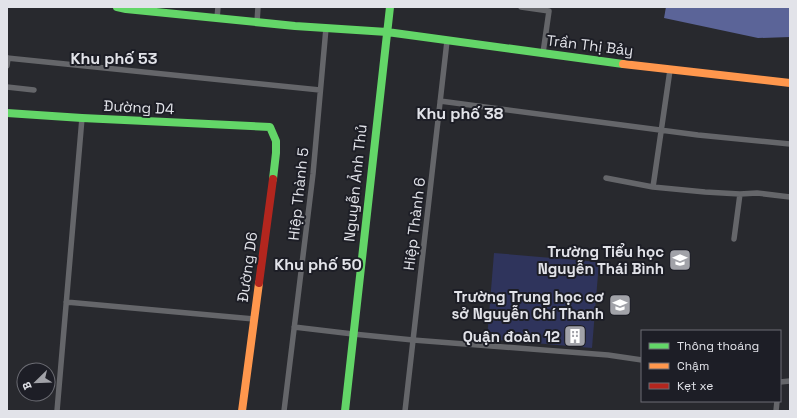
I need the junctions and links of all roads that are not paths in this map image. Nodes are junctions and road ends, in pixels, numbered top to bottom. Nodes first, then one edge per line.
1 (117, 7) edge
2 (218, 7) edge
3 (258, 7) edge
4 (390, 7) edge
5 (521, 7) edge
6 (126, 8) edge
7 (217, 18) junction
8 (257, 22) junction
9 (326, 28) junction
10 (387, 32) junction
11 (447, 41) junction
12 (543, 53) junction
13 (7, 58) edge
14 (7, 66) edge
15 (670, 70) junction
16 (790, 83) edge
17 (7, 87) edge
18 (34, 90) dead end
19 (320, 90) junction
20 (440, 101) junction
21 (7, 113) edge
22 (82, 118) junction
23 (270, 128) joint
24 (662, 130) junction
25 (790, 144) edge
26 (606, 178) dead end
27 (653, 187) junction
28 (740, 194) junction
29 (790, 197) edge
30 (734, 239) dead end
31 (66, 302) junction
32 (254, 319) junction
33 (294, 327) junction
34 (353, 334) junction
35 (413, 340) junction
36 (641, 360) edge
37 (57, 411) edge
38 (242, 411) edge
39 (284, 411) edge
40 (345, 411) edge
41 (405, 411) edge

1 - 6 street, Trần Thị Bảy
2 - 7 street
3 - 8 street
4 - 10 street, Nguyễn Ảnh Thủ
5 - 12 street
6 - 7 street, Trần Thị Bảy
7 - 8 street, Trần Thị Bảy
8 - 9 street, Trần Thị Bảy
9 - 10 street, Trần Thị Bảy
9 - 19 street, Hiệp Thành 5
10 - 11 street, Trần Thị Bảy
10 - 34 street, Nguyễn Ảnh Thủ
11 - 12 street, Trần Thị Bảy
11 - 20 street, Hiệp Thành 6
12 - 15 street, Trần Thị Bảy
13 - 14 street
13 - 19 street
15 - 16 street, Trần Thị Bảy
15 - 24 street
17 - 18 street
19 - 33 street, Hiệp Thành 5
20 - 24 street
20 - 35 street, Hiệp Thành 6
21 - 22 street, Đường D4
22 - 23 street, Đường D4
22 - 31 street
23 - 32 street, Đường D6
24 - 25 street
24 - 27 street
26 - 27 street
27 - 28 street
28 - 29 street
28 - 30 street
31 - 32 street
31 - 37 street
32 - 38 street, Đường D6
33 - 34 street
33 - 39 street, Hiệp Thành 5
34 - 35 street
34 - 40 street, Nguyễn Ảnh Thủ
35 - 36 street
35 - 41 street, Hiệp Thành 6

